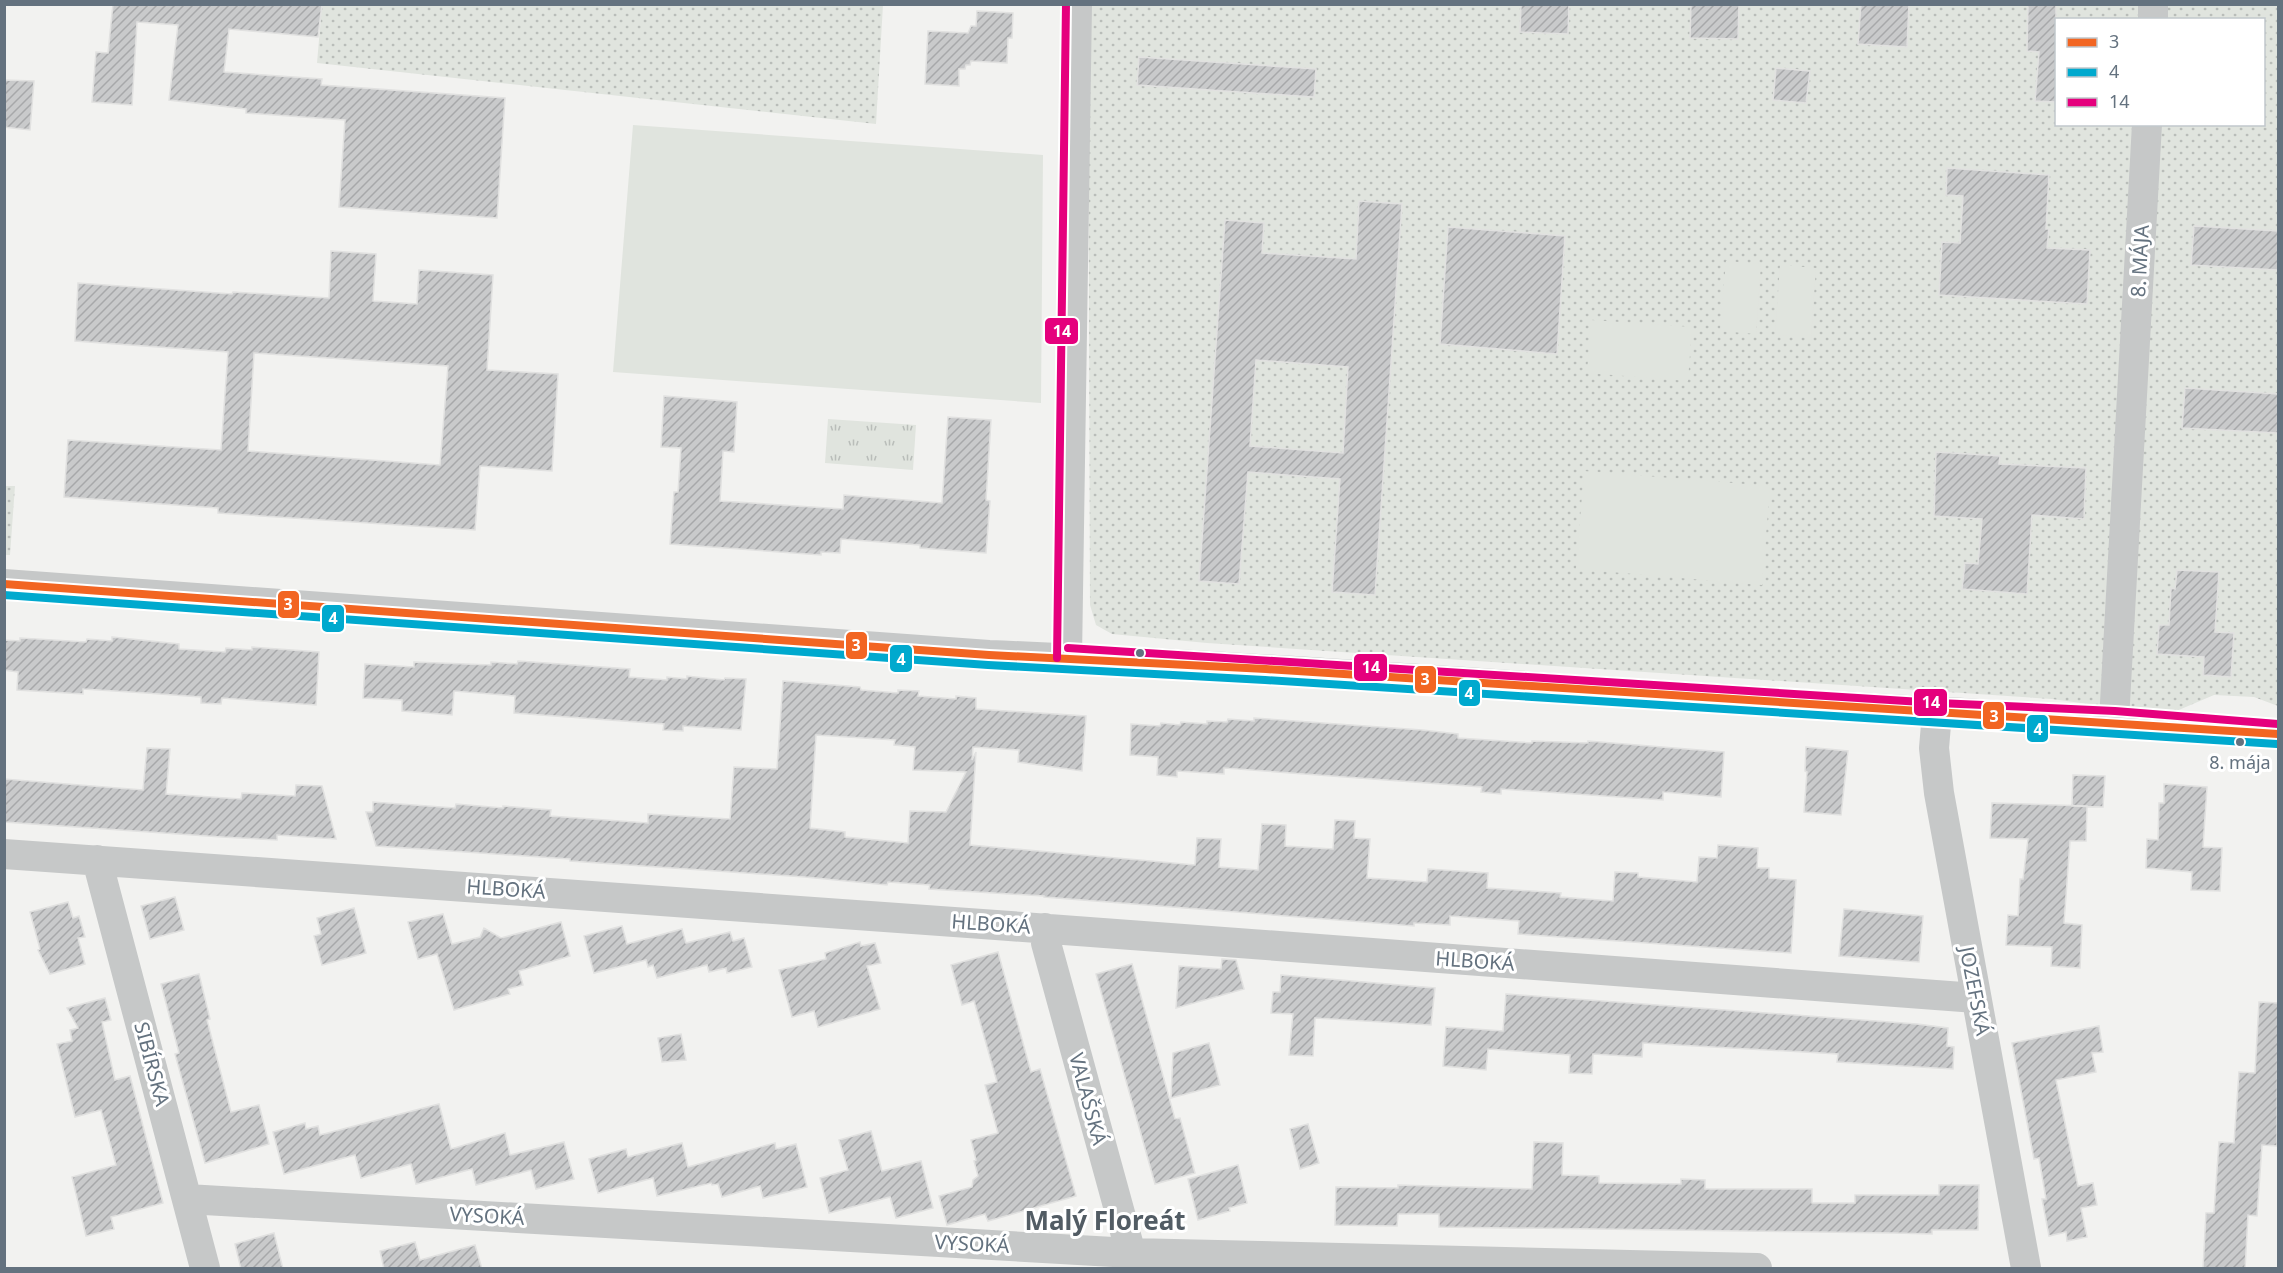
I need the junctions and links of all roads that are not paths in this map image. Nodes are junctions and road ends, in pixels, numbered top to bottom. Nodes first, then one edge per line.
1 (1077, 4) edge
2 (2147, 126) edge
3 (4, 584) edge
4 (1066, 657) junction
5 (1936, 713) junction
6 (2114, 721) junction
7 (2278, 734) edge
8 (4, 854) edge
9 (97, 860) junction
10 (1045, 928) junction
11 (1976, 998) junction
12 (188, 1199) junction
13 (1133, 1261) edge
14 (206, 1269) edge
15 (1757, 1269) edge
16 (2026, 1269) edge

1 - 4 street
2 - 6 street, 8. MÁJA
3 - 4 street
4 - 5 street
5 - 6 street
5 - 11 street, JOZEFSKÁ
6 - 7 street
8 - 9 street, HLBOKÁ
9 - 10 street, HLBOKÁ
9 - 12 street, SIBÍRSKA
10 - 11 street, HLBOKÁ
10 - 13 street, VALAŠSKÁ
11 - 16 street, JOZEFSKÁ
12 - 13 street, VYSOKÁ
12 - 14 street, SIBÍRSKA
13 - 15 street, VYSOKÁ

